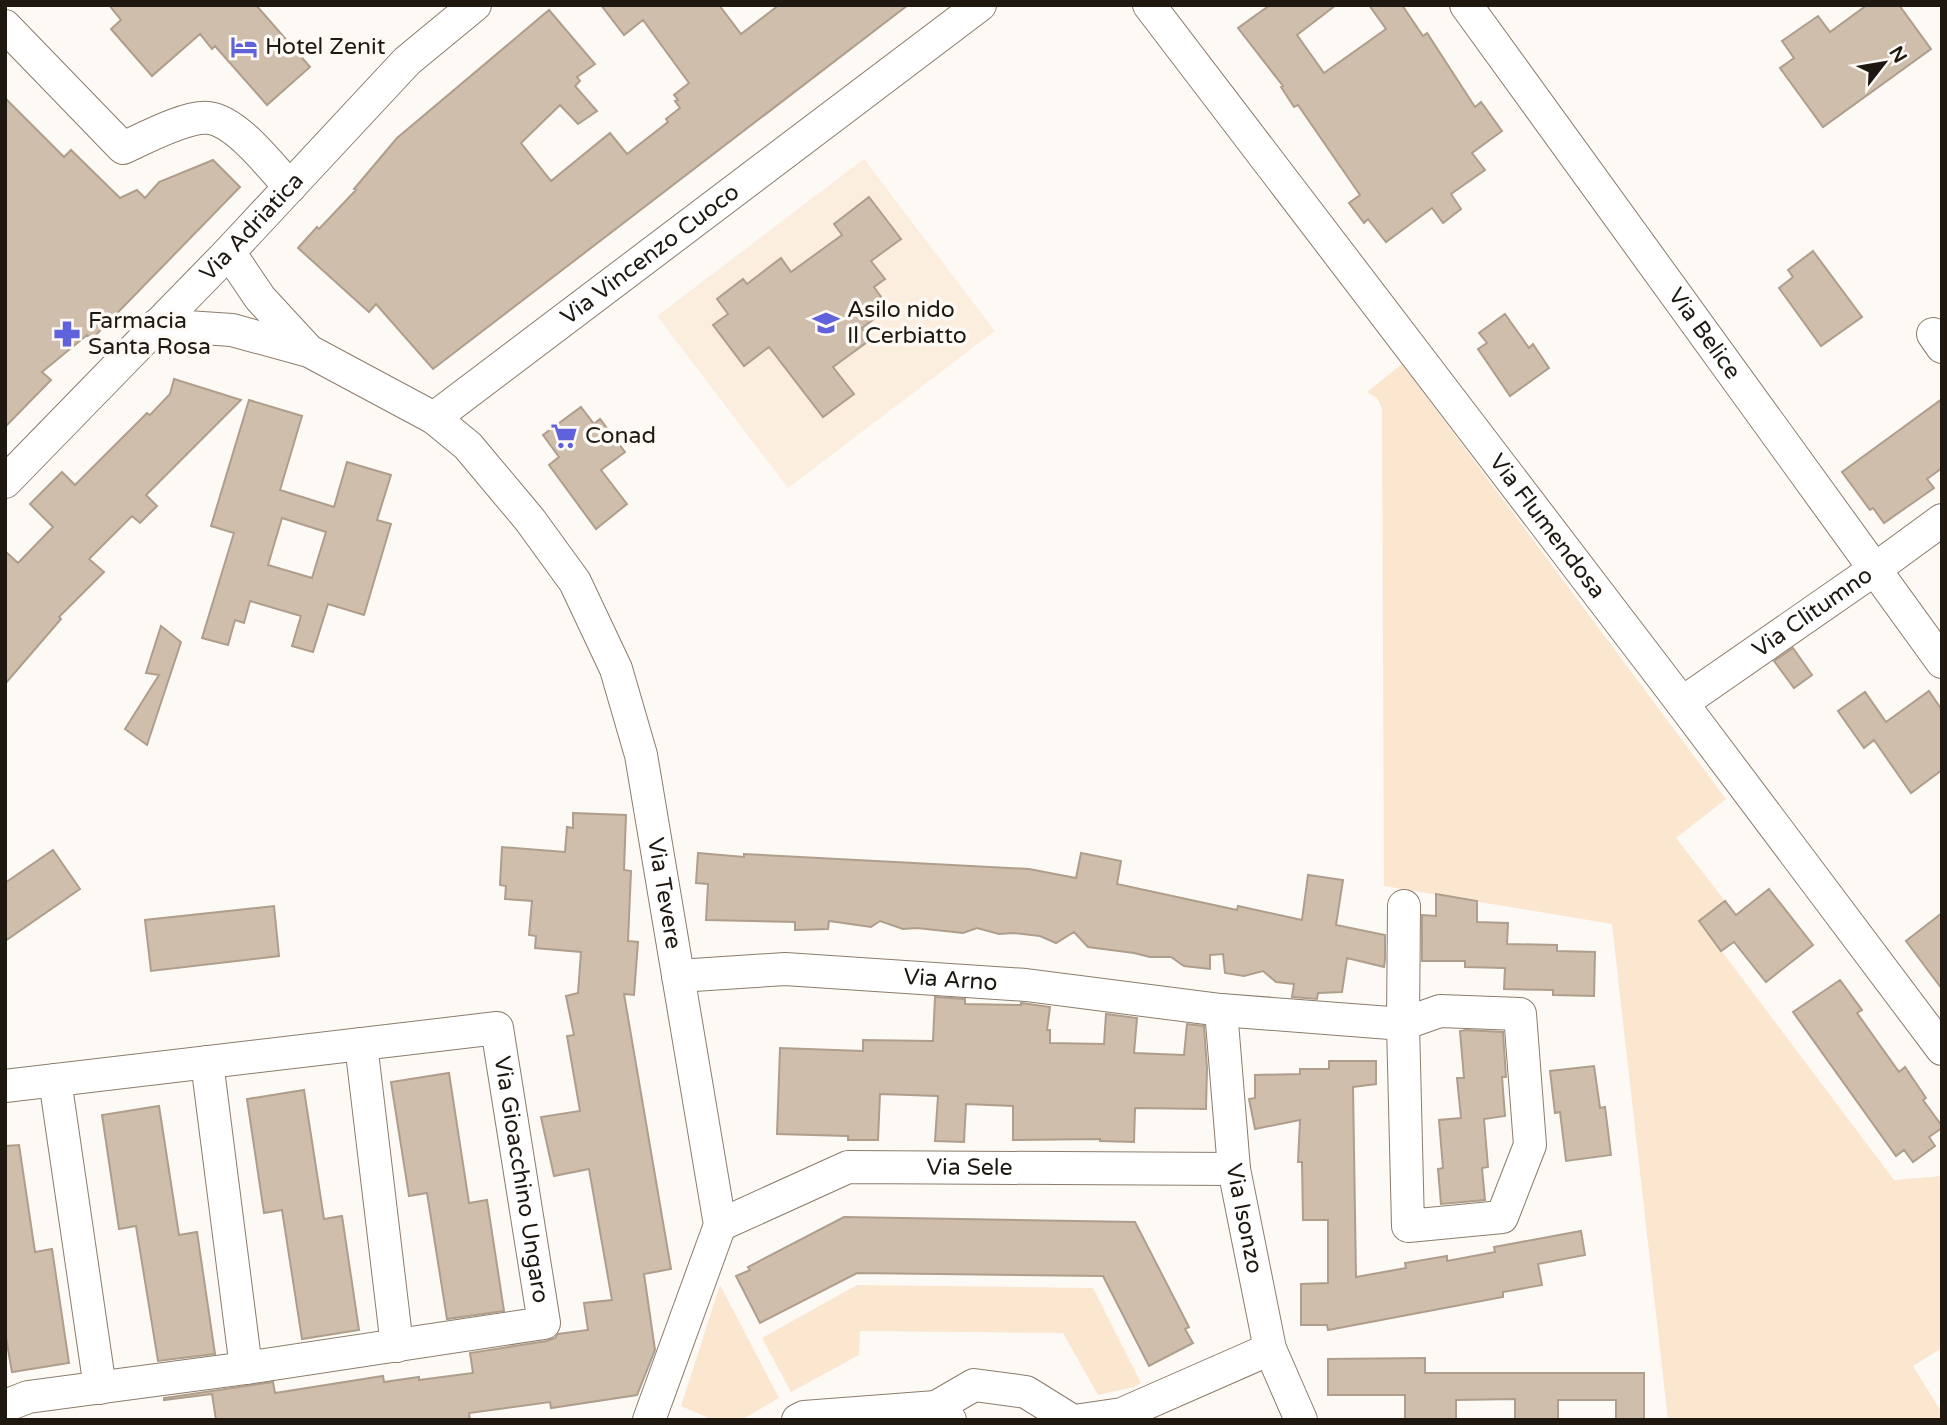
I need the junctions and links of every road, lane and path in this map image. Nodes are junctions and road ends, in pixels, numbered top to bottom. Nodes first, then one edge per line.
1 (475, 5) edge
2 (980, 5) edge
3 (1149, 5) edge
4 (1466, 5) edge
5 (5, 26) edge
6 (290, 187) junction
7 (229, 252) junction
8 (157, 325) junction
9 (309, 351) junction
10 (434, 418) junction
11 (5, 482) edge
12 (1942, 520) edge
13 (1875, 569) junction
14 (1942, 662) edge
15 (1682, 703) junction
16 (1404, 906) dead end
17 (678, 975) junction
18 (1221, 1010) junction
19 (1403, 1024) junction
20 (360, 1044) junction
21 (1942, 1049) edge
22 (207, 1062) junction
23 (55, 1080) junction
24 (5, 1086) edge
25 (1234, 1169) junction
26 (720, 1226) junction
27 (397, 1346) junction
28 (1270, 1349) junction
29 (246, 1368) junction
30 (100, 1388) junction
31 (21, 1407) edge
32 (943, 1413) edge
33 (649, 1420) edge
34 (798, 1420) edge
35 (1072, 1420) edge
36 (1081, 1420) edge
37 (1301, 1420) edge

1 - 6 street, Via Adriatica
2 - 10 street, Via Vincenzo Cuoco
3 - 15 street, Via Flumendosa
4 - 13 street, Via Belice
5 - 6 street
6 - 7 street, Via Adriatica
7 - 8 street, Via Adriatica
7 - 9 street
8 - 9 street
8 - 11 street, Via Adriatica
9 - 10 street
10 - 17 street, Via Tevere
12 - 13 street, Via Clitumno
13 - 14 street, Via Belice
13 - 15 street, Via Clitumno
15 - 21 street, Via Flumendosa
16 - 19 street
17 - 18 street, Via Arno
17 - 26 street, Via Tevere
18 - 19 street, Via Arno
18 - 25 street, Via Isonzo
19 - 19 street
20 - 22 street, Via Gioacchino Ungaro
20 - 27 street
20 - 27 street, Via Gioacchino Ungaro
22 - 23 street, Via Gioacchino Ungaro
22 - 29 street
23 - 24 street, Via Gioacchino Ungaro
23 - 30 street
25 - 26 street, Via Sele
25 - 28 street, Via Isonzo
26 - 33 street, Via Tevere
27 - 29 street, Via Gioacchino Ungaro
28 - 36 street
28 - 37 street, Via Isonzo
29 - 30 street, Via Gioacchino Ungaro
30 - 31 street, Via Gioacchino Ungaro
32 - 34 street
32 - 35 street

